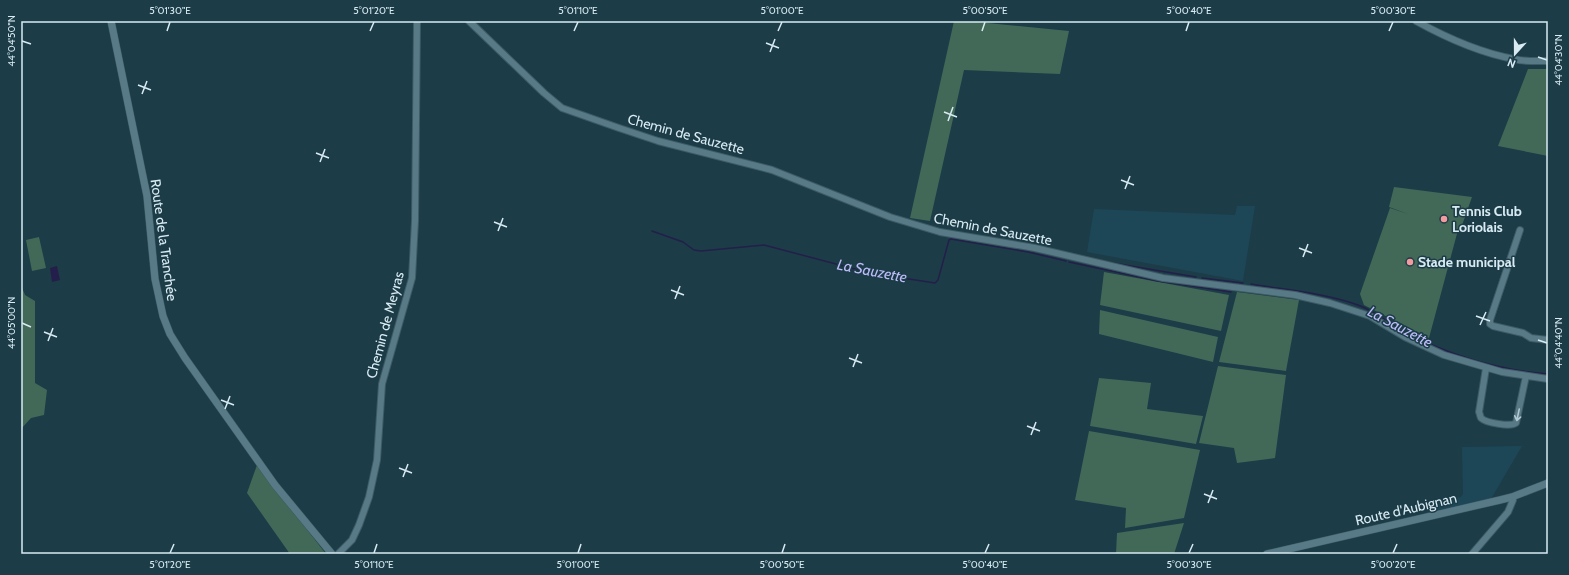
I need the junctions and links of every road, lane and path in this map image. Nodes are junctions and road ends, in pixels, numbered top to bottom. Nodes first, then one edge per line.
1 (111, 21) edge
2 (416, 21) edge
3 (469, 21) edge
4 (1416, 21) edge
5 (1548, 61) edge
6 (1520, 230) dead end
7 (1548, 340) edge
8 (1486, 368) junction
9 (1526, 376) junction
10 (1548, 379) edge
11 (1548, 482) edge
12 (1512, 497) junction
13 (332, 554) edge
14 (338, 554) edge
15 (1267, 554) edge
16 (1472, 554) edge

1 - 13 street, Route de la Tranchée
2 - 14 street, Chemin de Meyras
3 - 8 street, Chemin de Sauzette
4 - 5 street
6 - 7 street
8 - 9 street, Chemin de Sauzette
9 -> 8 street
9 - 10 street, Chemin de Sauzette
11 - 12 street, Route d'Aubignan
12 - 15 street, Route d'Aubignan
12 - 16 street

